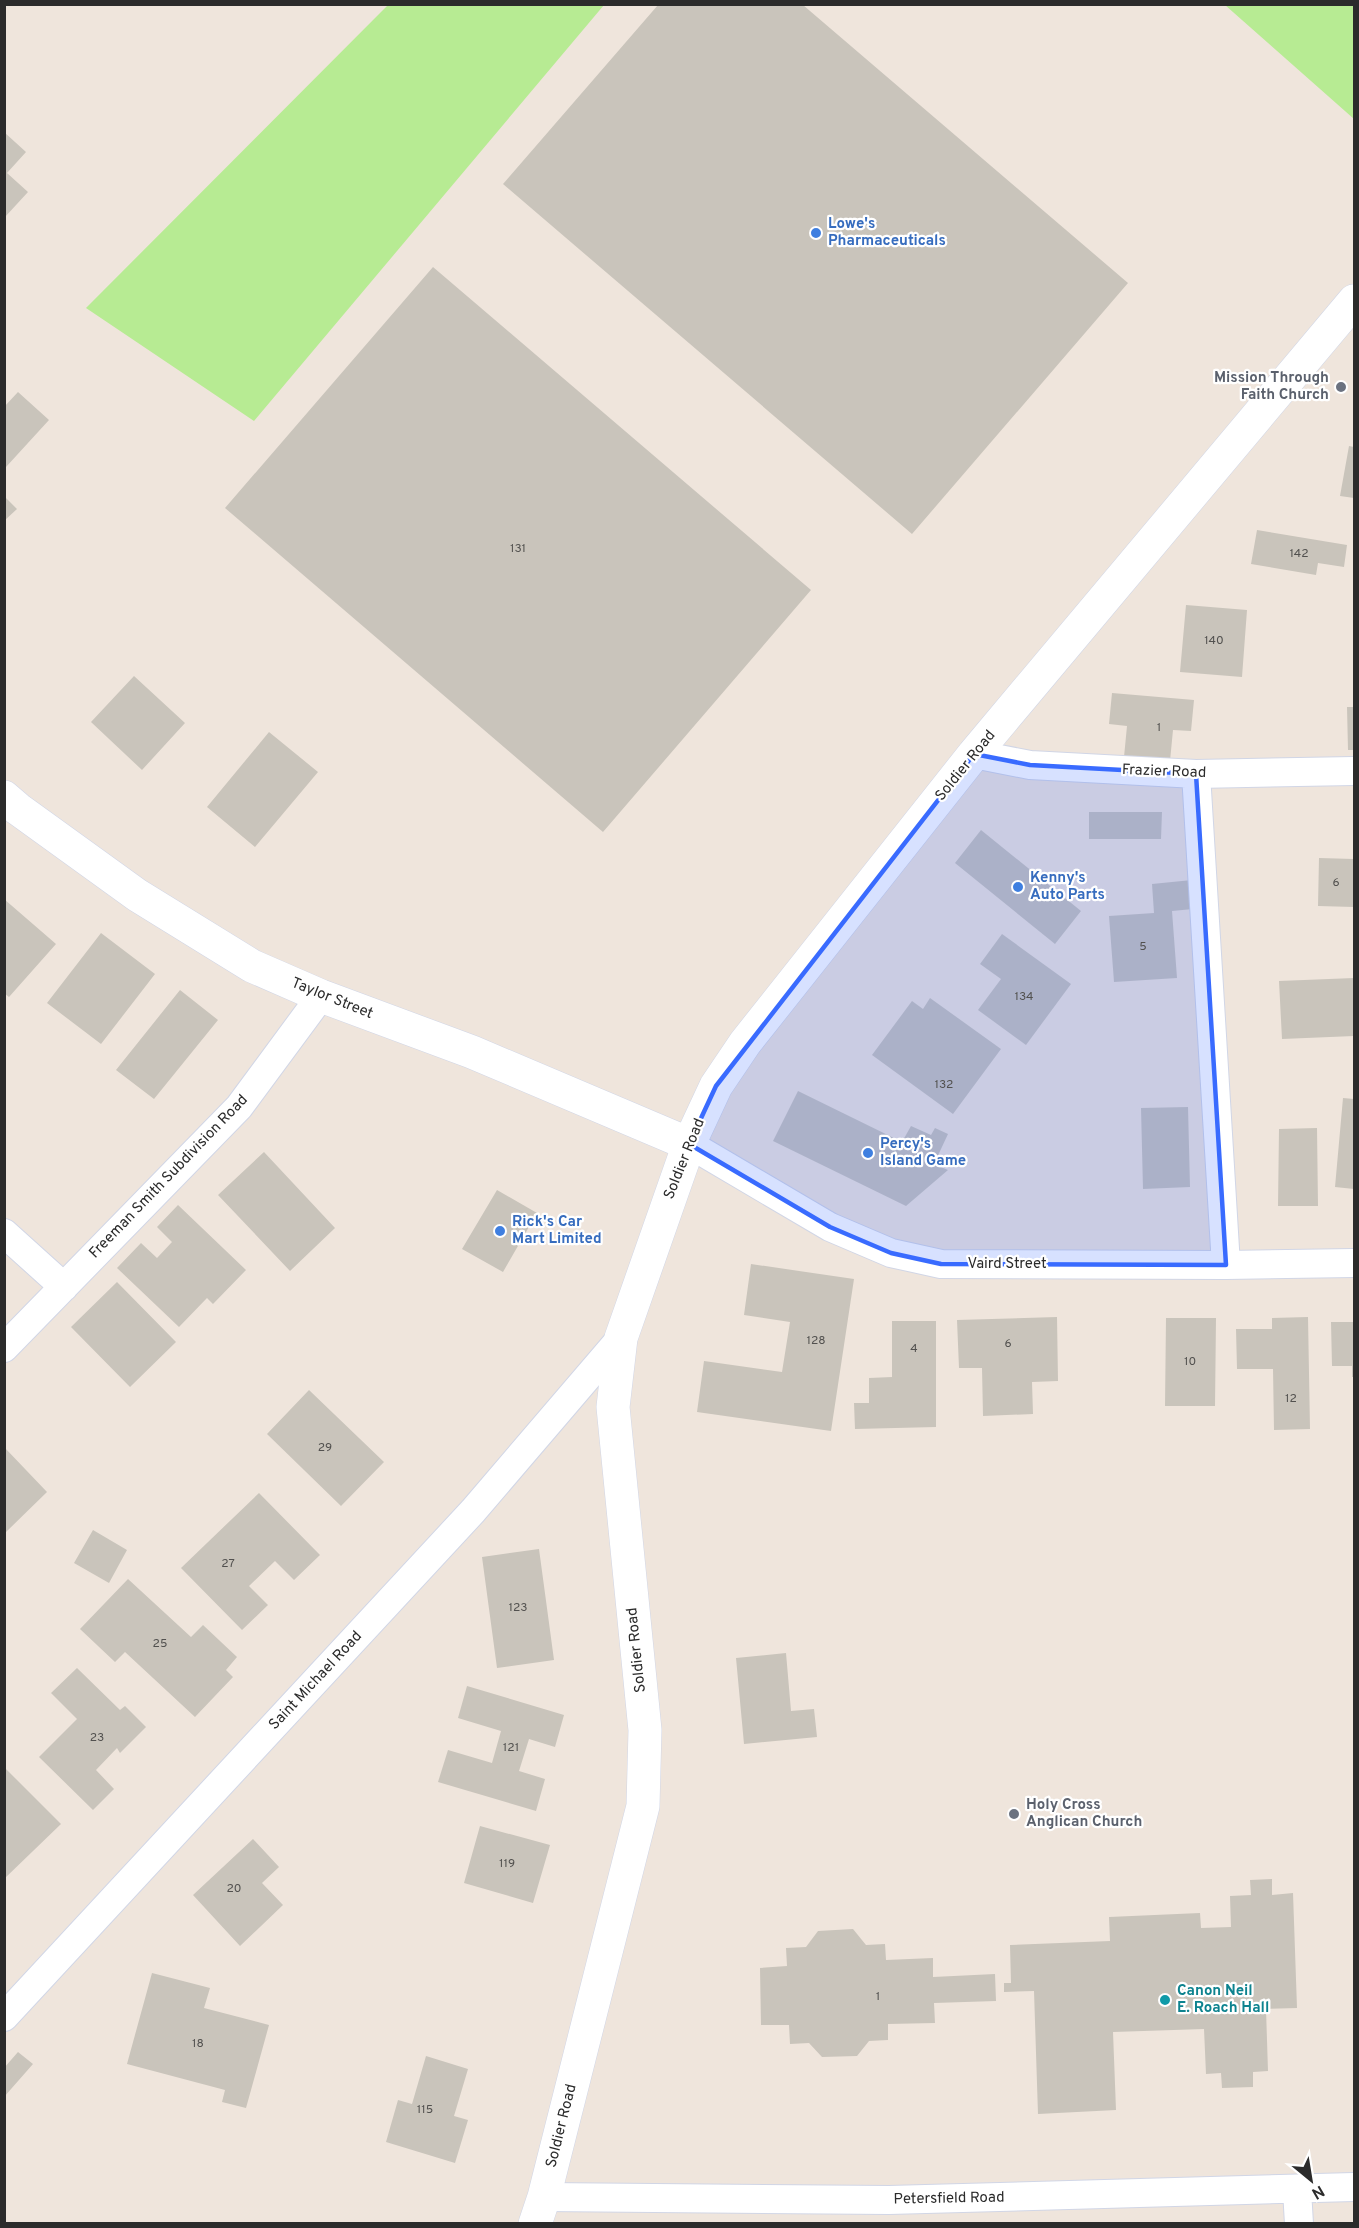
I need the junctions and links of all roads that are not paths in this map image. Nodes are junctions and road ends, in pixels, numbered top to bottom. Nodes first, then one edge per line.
1 (1354, 301) edge
2 (975, 754) junction
3 (1354, 771) edge
4 (1196, 774) junction
5 (4, 797) edge
6 (321, 996) junction
7 (689, 1144) junction
8 (4, 1233) edge
9 (1354, 1263) edge
10 (1226, 1264) junction
11 (64, 1287) junction
12 (621, 1338) junction
13 (4, 1348) edge
14 (4, 2018) edge
15 (1354, 2187) edge
16 (1298, 2190) junction
17 (539, 2210) edge
18 (887, 2212) edge
19 (1299, 2223) edge

1 - 2 main road, Soldier Road
2 - 4 street, Frazier Road
2 - 7 main road, Soldier Road
3 - 4 street, Frazier Road
4 - 10 street
5 - 6 main road, Taylor Street
6 - 7 main road, Taylor Street
6 - 11 street, Freeman Smith Subdivision Road
7 - 10 street, Vaird Street
7 - 12 main road, Soldier Road
8 - 11 street
9 - 10 street, Vaird Street
11 - 13 street, Freeman Smith Subdivision Road
12 - 14 street, Saint Michael Road
12 - 17 main road, Soldier Road
15 - 16 street, Petersfield Road
16 - 18 street, Petersfield Road
16 - 19 street
17 - 18 street, Petersfield Road

